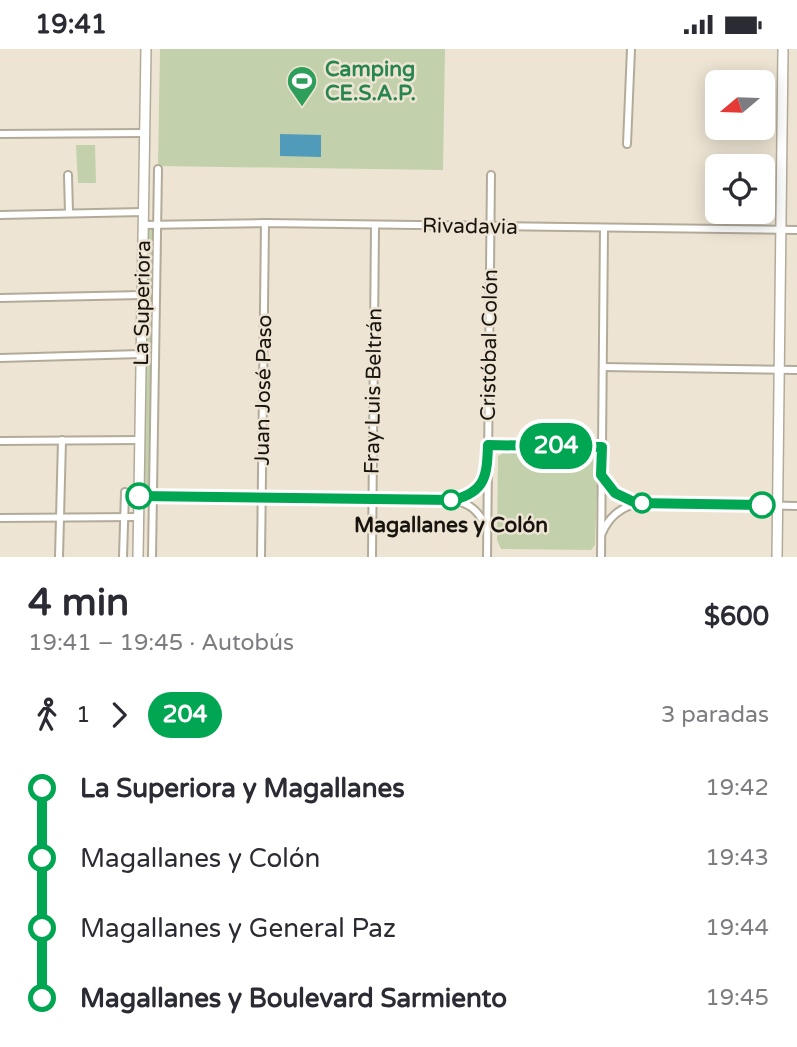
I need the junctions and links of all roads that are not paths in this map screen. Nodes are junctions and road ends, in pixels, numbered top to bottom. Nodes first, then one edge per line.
1 (146, 49) edge
2 (631, 49) edge
3 (783, 49) edge
4 (144, 133) junction
5 (0, 134) edge
6 (626, 144) dead end
7 (158, 169) dead end
8 (68, 175) dead end
9 (491, 176) dead end
10 (143, 212) junction
11 (69, 213) junction
12 (0, 215) edge
13 (265, 223) junction
14 (143, 225) junction
15 (157, 225) junction
16 (375, 225) junction
17 (490, 226) junction
18 (604, 228) junction
19 (781, 230) junction
20 (797, 230) edge
21 (142, 295) junction
22 (0, 298) edge
23 (141, 354) junction
24 (0, 358) edge
25 (603, 367) junction
26 (780, 370) junction
27 (797, 370) edge
28 (62, 440) junction
29 (139, 440) junction
30 (0, 442) edge
31 (488, 445) junction
32 (602, 447) junction
33 (488, 467) junction
34 (601, 475) junction
35 (125, 492) dead end
36 (139, 496) junction
37 (153, 496) junction
38 (262, 498) junction
39 (372, 499) junction
40 (453, 500) junction
41 (636, 503) junction
42 (778, 506) junction
43 (797, 506) edge
44 (124, 517) junction
45 (138, 517) junction
46 (60, 518) junction
47 (0, 519) edge
48 (487, 529) junction
49 (601, 535) junction
50 (59, 557) edge
51 (123, 557) edge
52 (138, 557) edge
53 (152, 557) edge
54 (261, 557) edge
55 (372, 557) edge
56 (487, 557) edge
57 (601, 557) edge
58 (777, 557) edge

1 - 4 main road, La Superiora
2 - 6 street
3 - 19 main road
4 - 5 street
4 - 10 main road, La Superiora
7 - 15 street
8 - 11 street
9 - 17 street, Cristóbal Colón
10 - 11 street
10 - 14 main road, La Superiora
11 - 12 street
13 - 15 street, Rivadavia
13 - 16 street, Rivadavia
13 - 38 street, Juan José Paso
14 - 15 street, Rivadavia
14 - 21 main road, La Superiora
15 - 37 street
16 - 17 street, Rivadavia
16 - 39 street, Fray Luis Beltrán
17 - 18 street, Rivadavia
17 - 31 street, Cristóbal Colón
18 - 19 street, Rivadavia
18 - 25 street
19 - 20 street, Rivadavia
19 - 26 main road
21 - 22 street
21 - 23 main road, La Superiora
23 - 24 street
23 - 29 main road, La Superiora
25 - 26 street
25 - 32 street
26 - 27 street
26 - 42 main road
28 - 29 street
28 - 30 street
28 - 46 street
29 - 36 main road, La Superiora
31 - 32 street
31 - 33 street, Cristóbal Colón
32 - 34 street
33 - 40 street
33 - 48 street, Cristóbal Colón
34 - 41 street
34 - 49 street
35 - 44 street
36 - 37 street
36 - 45 main road, La Superiora
37 - 38 street
37 - 53 street
38 - 39 street
38 - 54 street, Juan José Paso
39 - 40 street
39 - 55 street, Fray Luis Beltrán
40 - 48 street
41 - 42 street
41 - 49 street
42 - 43 street
42 - 58 main road
44 - 45 street
44 - 46 street
44 - 51 street
45 - 52 main road, La Superiora
46 - 47 street
46 - 50 street
48 - 56 street, Cristóbal Colón
49 - 57 street

